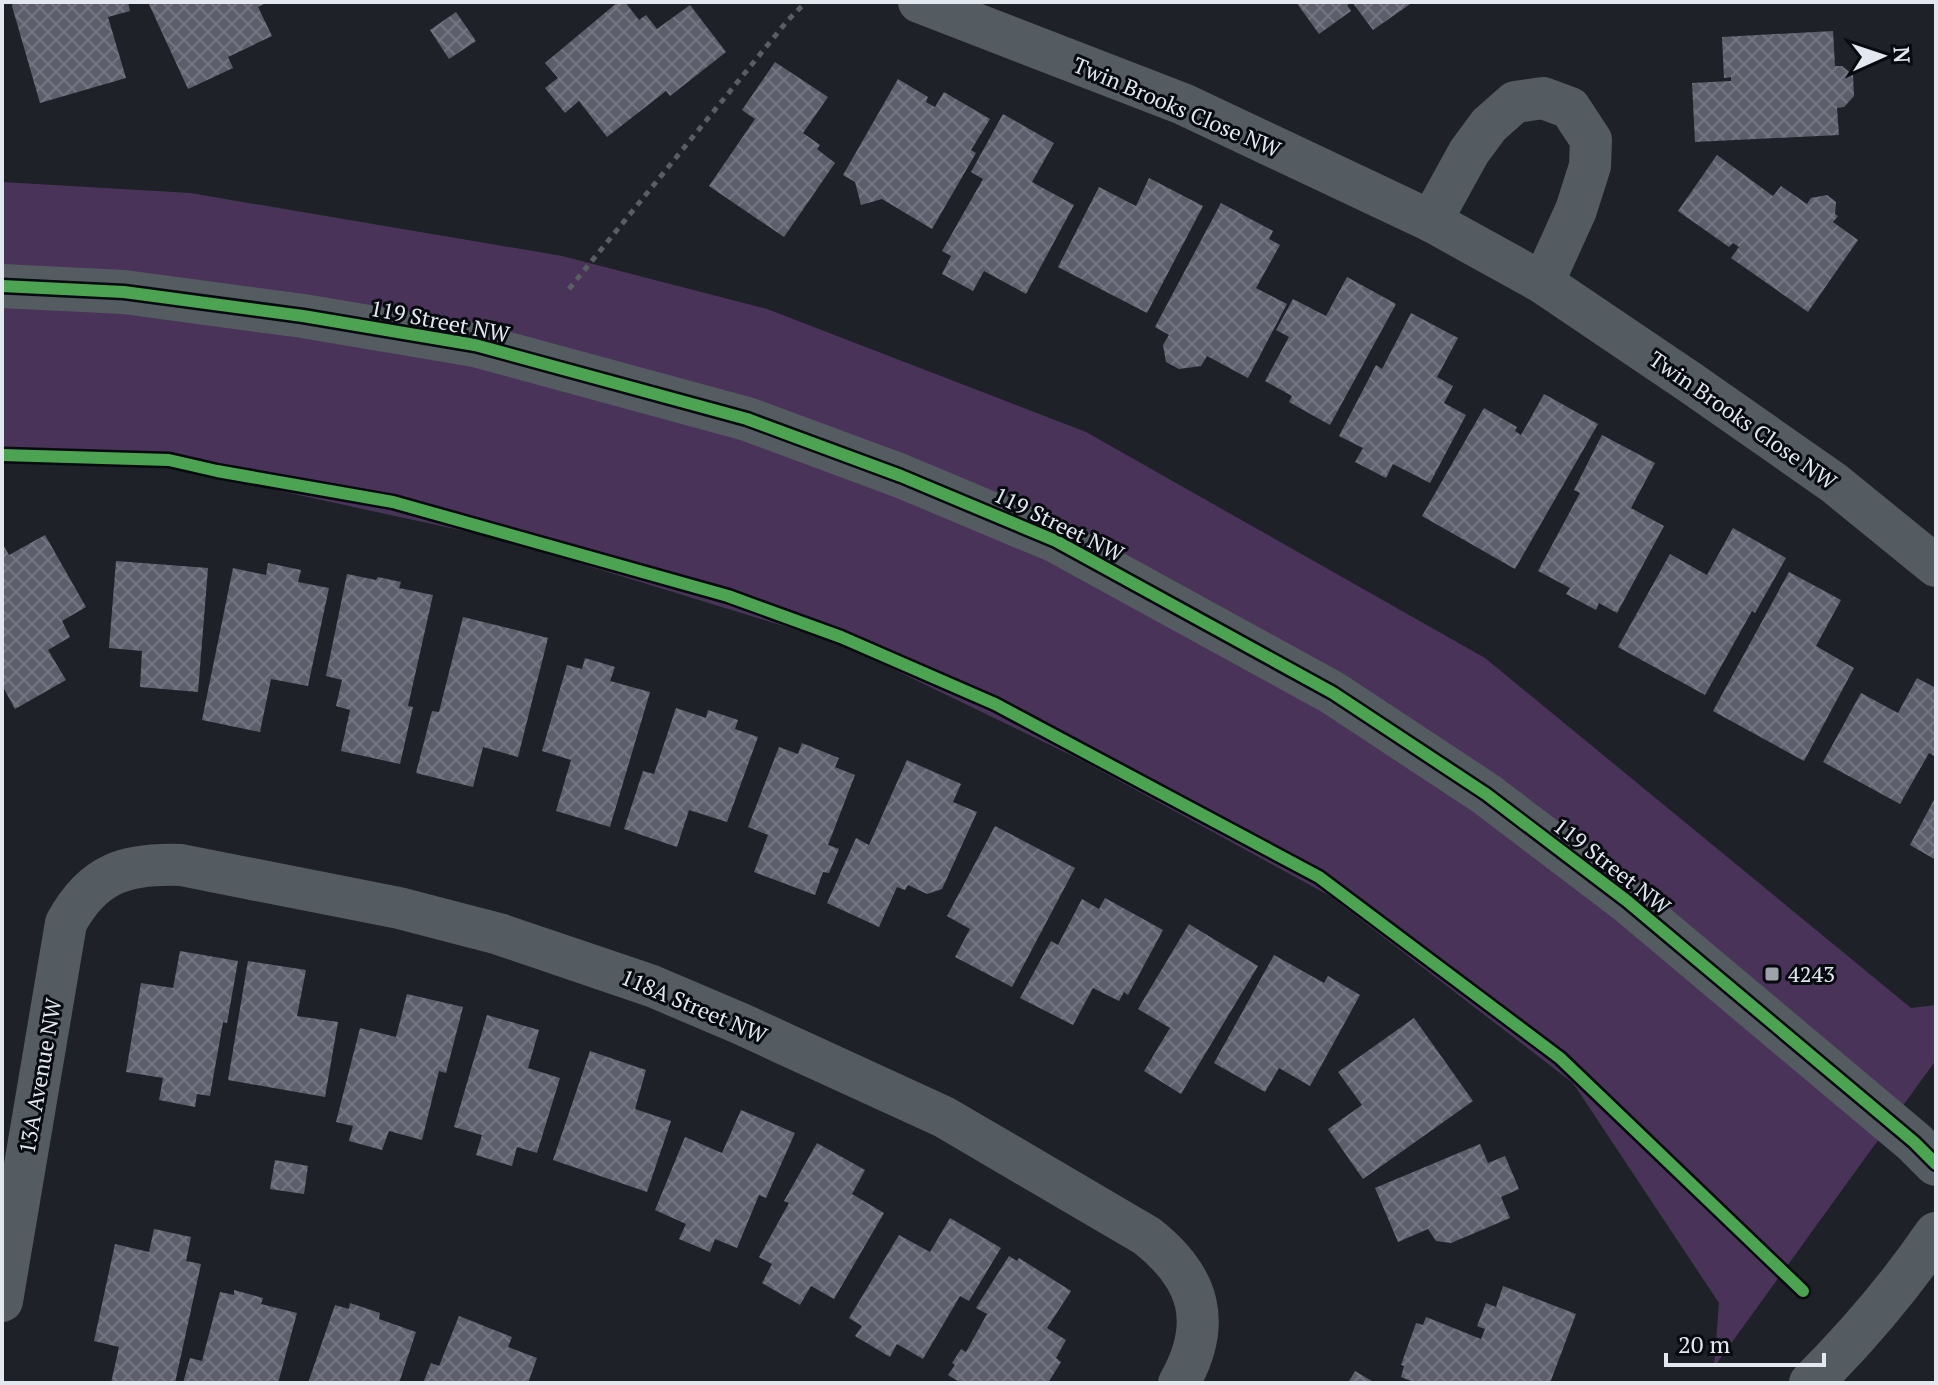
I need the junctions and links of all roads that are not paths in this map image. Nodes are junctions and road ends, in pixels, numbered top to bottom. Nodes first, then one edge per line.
1 (919, 2) edge
2 (1431, 221) junction
3 (1543, 283) junction
4 (2, 286) edge
5 (1936, 566) edge
6 (115, 872) joint
7 (1936, 1164) edge
8 (1936, 1234) edge
9 (2, 1301) edge
10 (1179, 1383) edge
11 (1811, 1383) edge

1 - 2 street, Twin Brooks Close NW
2 - 3 street, Twin Brooks Close NW
2 - 3 street
3 - 5 street, Twin Brooks Close NW
4 - 7 street, 119 Street NW
6 - 9 street, 13A Avenue NW
6 - 10 street, 118A Street NW
8 - 11 street

